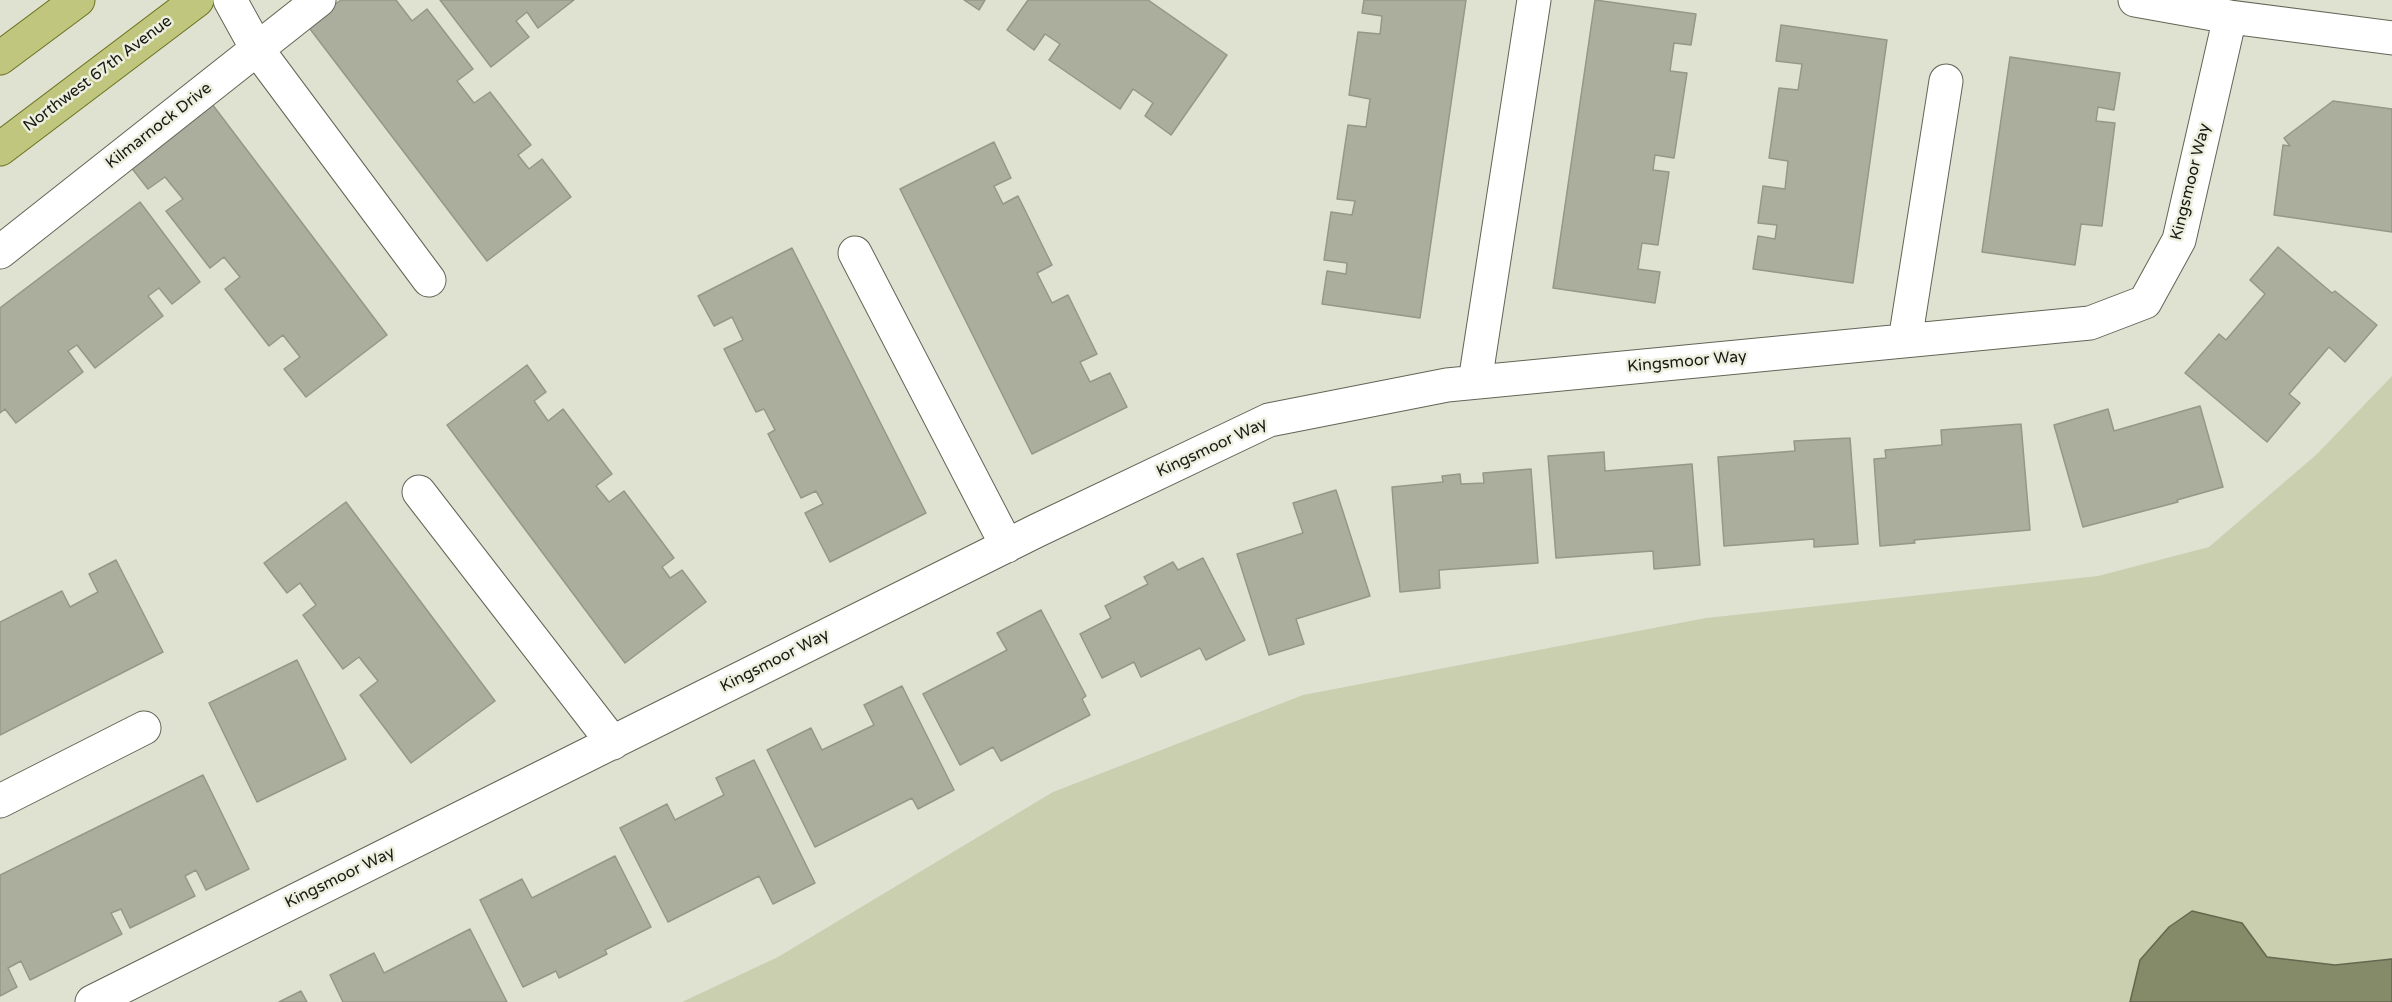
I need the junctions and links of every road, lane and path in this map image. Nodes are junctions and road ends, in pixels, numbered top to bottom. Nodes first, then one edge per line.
1 (78, 0) edge
2 (197, 0) edge
3 (230, 0) edge
4 (319, 0) edge
5 (1534, 0) edge
6 (2135, 0) edge
7 (2230, 16) junction
8 (2392, 38) edge
9 (257, 49) junction
10 (0, 58) edge
11 (1946, 81) dead end
12 (0, 149) edge
13 (0, 252) edge
14 (855, 254) dead end
15 (429, 280) dead end
16 (1905, 341) junction
17 (1475, 382) junction
18 (419, 492) dead end
19 (1007, 546) junction
20 (144, 728) dead end
21 (613, 742) junction
22 (0, 801) edge
23 (92, 1002) edge

1 - 10 main road
2 - 12 main road, Northwest 67th Avenue
3 - 9 street
4 - 9 street, Kilmarnock Drive
5 - 17 street
6 - 7 street
7 - 8 street
7 - 16 street, Kingsmoor Way
9 - 13 street, Kilmarnock Drive
9 - 15 street
11 - 16 street
14 - 19 street
16 - 17 street, Kingsmoor Way
17 - 19 street, Kingsmoor Way
18 - 21 street
19 - 21 street, Kingsmoor Way
20 - 22 street
21 - 23 street, Kingsmoor Way

